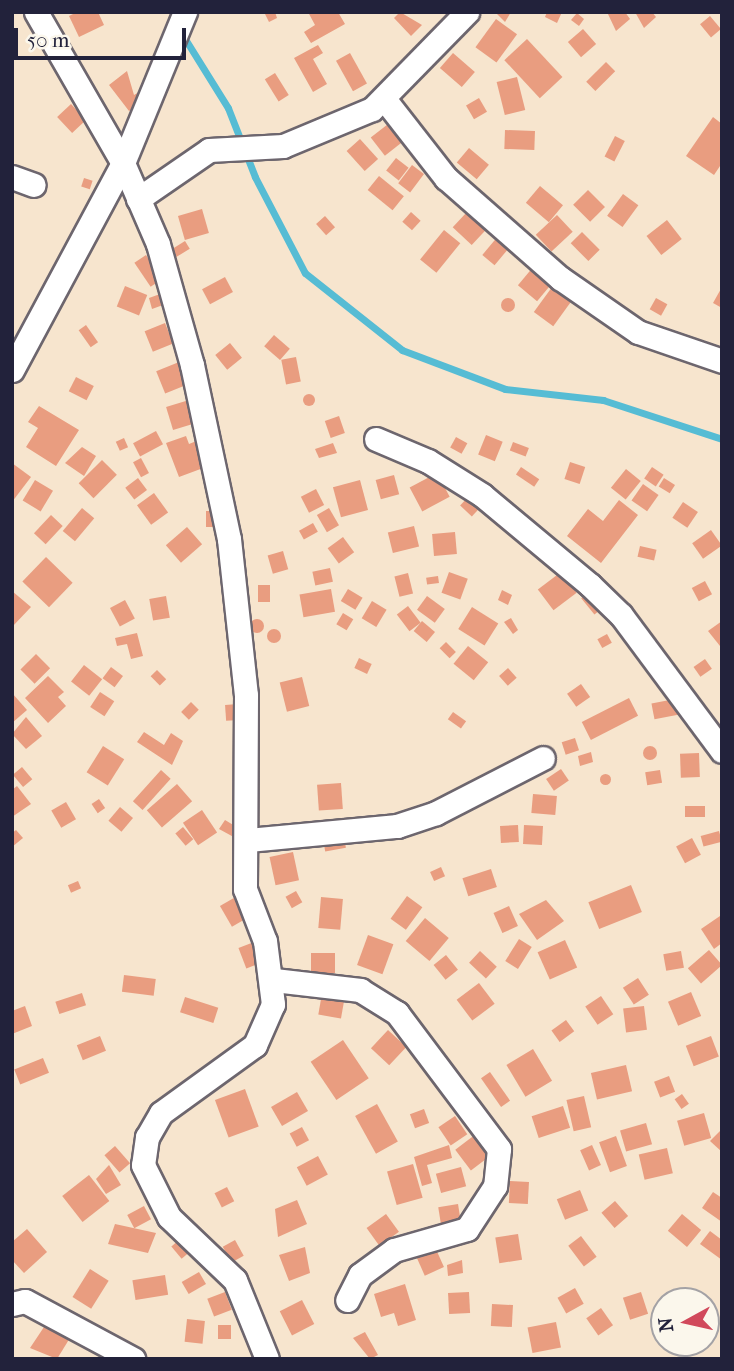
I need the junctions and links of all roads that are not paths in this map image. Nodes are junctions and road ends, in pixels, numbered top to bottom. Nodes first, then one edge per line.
1 (36, 12) edge
2 (185, 12) edge
3 (467, 12) edge
4 (385, 100) junction
5 (123, 163) junction
6 (12, 177) edge
7 (34, 185) dead end
8 (138, 199) junction
9 (722, 361) edge
10 (12, 370) edge
11 (376, 439) dead end
12 (722, 751) edge
13 (543, 758) dead end
14 (248, 841) junction
15 (274, 980) junction
16 (347, 1300) dead end
17 (12, 1304) edge
18 (133, 1359) edge
19 (267, 1359) edge

1 - 5 street
2 - 5 street
3 - 4 street
4 - 8 street
4 - 9 street
5 - 8 street
5 - 10 street
6 - 7 street
8 - 14 street
11 - 12 street
13 - 14 street
14 - 15 street
15 - 16 street
15 - 19 street
17 - 18 street

